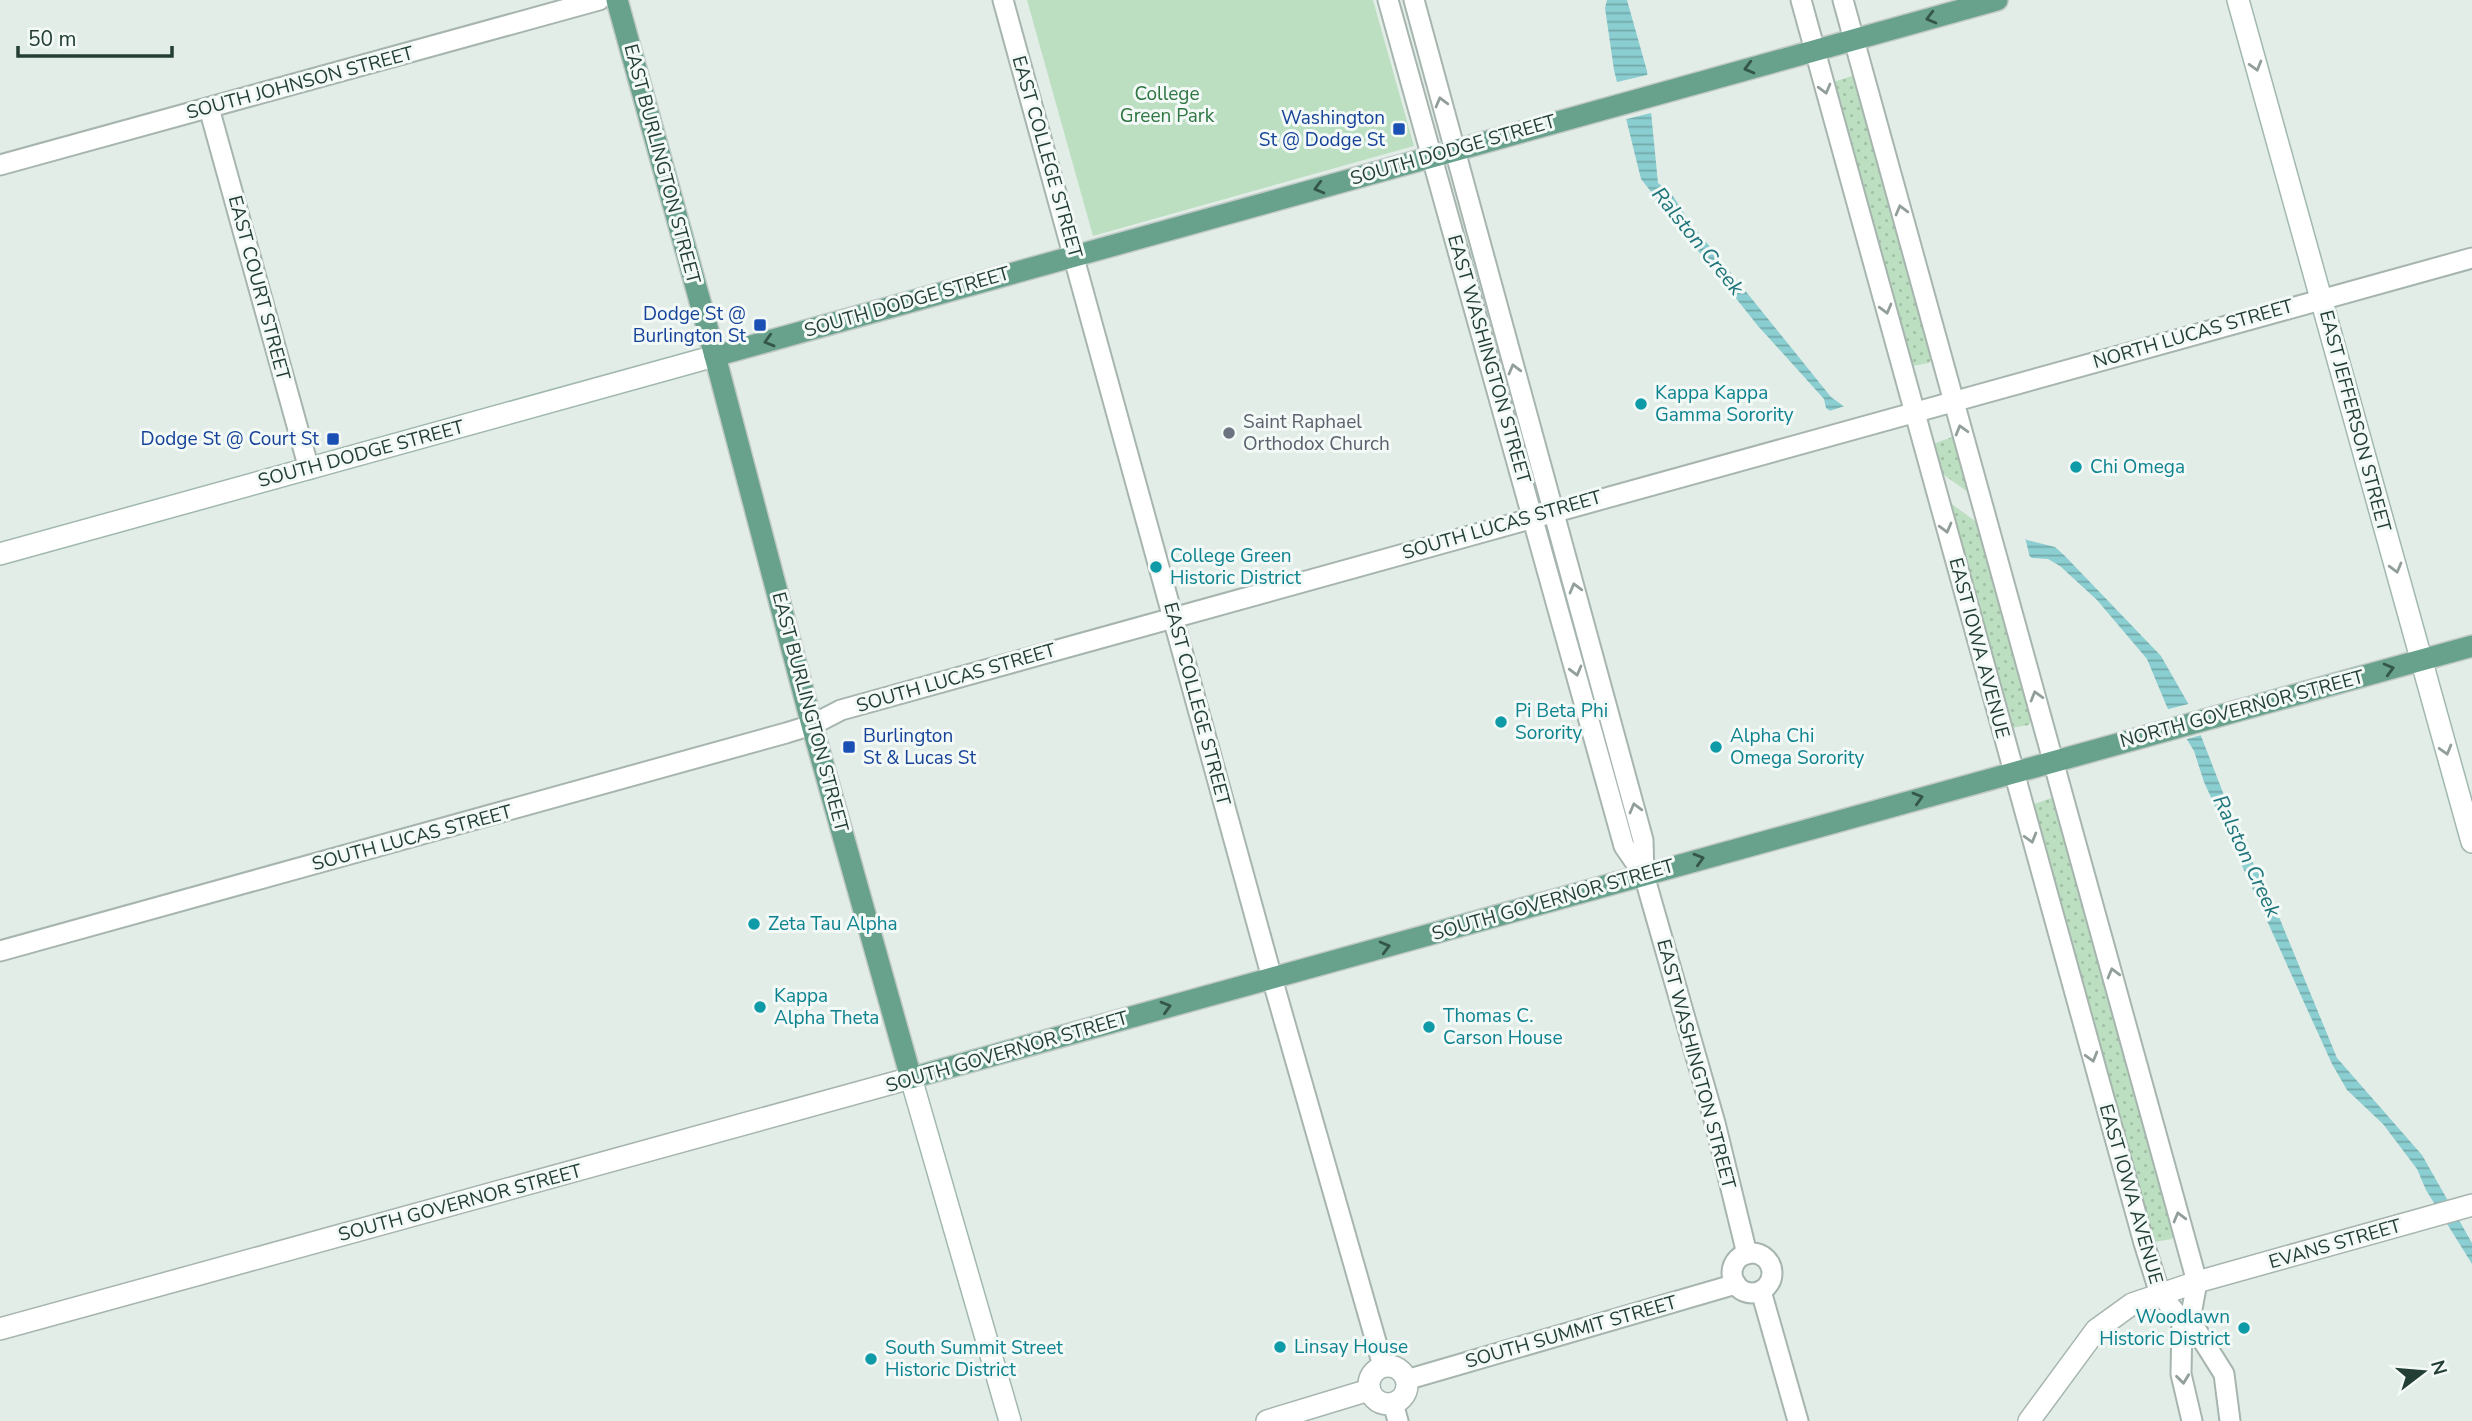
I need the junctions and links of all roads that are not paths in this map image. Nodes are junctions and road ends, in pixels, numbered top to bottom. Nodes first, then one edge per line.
1 (599, 0) edge
2 (617, 0) edge
3 (1003, 0) edge
4 (1388, 0) edge
5 (1414, 0) edge
6 (1801, 0) edge
7 (1843, 0) edge
8 (1997, 0) edge
9 (2238, 0) edge
10 (1855, 39) junction
11 (1814, 50) junction
12 (209, 108) junction
13 (1454, 150) junction
14 (1432, 157) junction
15 (0, 165) edge
16 (1074, 255) junction
17 (2472, 258) edge
18 (2321, 298) junction
19 (715, 356) junction
20 (1953, 400) junction
21 (1914, 411) junction
22 (309, 469) junction
23 (1554, 511) junction
24 (1534, 516) junction
25 (0, 554) edge
26 (1173, 617) junction
27 (2472, 646) edge
28 (2421, 660) junction
29 (812, 725) junction
30 (2055, 761) junction
31 (2012, 772) junction
32 (2472, 842) edge
33 (1644, 875) junction
34 (0, 951) edge
35 (1272, 978) junction
36 (911, 1078) junction
37 (2472, 1205) edge
38 (1748, 1254) junction
39 (2197, 1282) junction
40 (1736, 1284) junction
41 (1760, 1291) junction
42 (2160, 1294) junction
43 (0, 1329) edge
44 (1383, 1366) junction
45 (1406, 1380) junction
46 (1369, 1390) junction
47 (1396, 1412) edge
48 (1010, 1421) edge
49 (1266, 1421) edge
50 (1798, 1421) edge
51 (2029, 1421) edge
52 (2192, 1421) edge
53 (2231, 1421) edge

1 - 12 street, SOUTH JOHNSON STREET
2 - 19 main road, EAST BURLINGTON STREET
3 - 16 street, EAST COLLEGE STREET
4 - 14 street, EAST WASHINGTON STREET
13 -> 5 street, EAST WASHINGTON STREET
6 - 11 street, EAST IOWA AVENUE
7 - 10 street, EAST IOWA AVENUE
8 -> 10 main road, SOUTH DODGE STREET
9 -> 18 main road, EAST JEFFERSON STREET
10 - 11 main road, SOUTH DODGE STREET
20 -> 10 street, EAST IOWA AVENUE
11 -> 13 main road, SOUTH DODGE STREET
11 -> 21 street, EAST IOWA AVENUE
12 - 15 street, SOUTH JOHNSON STREET
12 - 22 street, EAST COURT STREET
13 - 14 main road, SOUTH DODGE STREET
23 -> 13 street, EAST WASHINGTON STREET
14 -> 16 main road, SOUTH DODGE STREET
14 - 24 street, EAST WASHINGTON STREET
16 -> 19 main road, SOUTH DODGE STREET
16 - 26 street, EAST COLLEGE STREET
17 - 18 street, NORTH LUCAS STREET
18 - 20 street, NORTH LUCAS STREET
18 -> 28 main road, EAST JEFFERSON STREET
19 - 22 main road, SOUTH DODGE STREET
19 - 29 main road, EAST BURLINGTON STREET
20 - 21 street, NORTH LUCAS STREET
30 -> 20 street, EAST IOWA AVENUE
21 - 23 street, SOUTH LUCAS STREET
21 -> 31 street, EAST IOWA AVENUE
22 - 25 main road, SOUTH DODGE STREET
23 - 24 street, SOUTH LUCAS STREET
33 -> 23 street, EAST WASHINGTON STREET
24 - 26 street, SOUTH LUCAS STREET
24 -> 33 street, EAST WASHINGTON STREET
26 - 29 street, SOUTH LUCAS STREET
26 - 35 street, EAST COLLEGE STREET
27 - 28 main road, NORTH GOVERNOR STREET
30 -> 28 main road, NORTH GOVERNOR STREET
28 -> 32 main road, EAST JEFFERSON STREET
29 - 34 street, SOUTH LUCAS STREET
29 - 36 main road, EAST BURLINGTON STREET
30 - 31 main road, NORTH GOVERNOR STREET
39 -> 30 street, EAST IOWA AVENUE
33 -> 31 main road, SOUTH GOVERNOR STREET
31 -> 42 street, EAST IOWA AVENUE
35 -> 33 main road, SOUTH GOVERNOR STREET
33 - 38 street, EAST WASHINGTON STREET
36 -> 35 main road, SOUTH GOVERNOR STREET
35 - 44 street, EAST COLLEGE STREET
36 - 43 main road, SOUTH GOVERNOR STREET
36 - 48 main road, EAST BURLINGTON STREET
37 - 39 main road, EVANS STREET
38 - 40 street
38 - 41 street
39 - 42 main road, EVANS STREET
39 - 53 street
40 - 41 street
40 - 45 street, SOUTH SUMMIT STREET
41 - 50 street
42 - 51 main road, EVANS STREET
42 -> 52 street
44 - 45 main road
44 - 46 main road
45 - 47 main road
46 - 47 main road
46 - 49 main road

